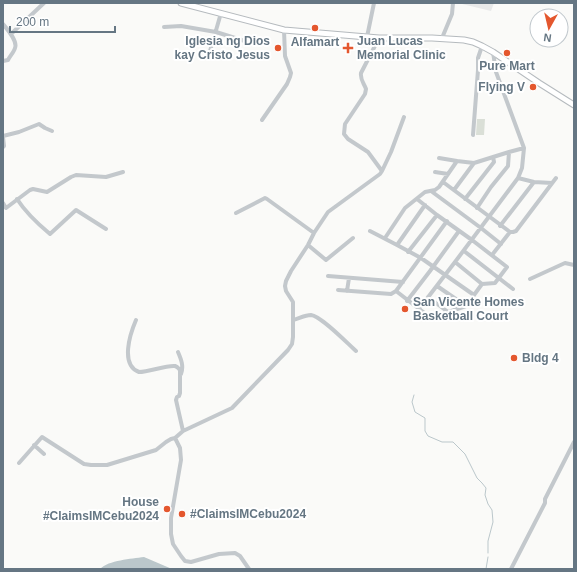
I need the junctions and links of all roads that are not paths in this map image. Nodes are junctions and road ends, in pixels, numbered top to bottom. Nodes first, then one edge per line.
1 (44, 3) edge
2 (181, 3) edge
3 (374, 3) edge
4 (453, 3) edge
5 (221, 13) junction
6 (3, 24) edge
7 (164, 27) dead end
8 (284, 30) junction
9 (216, 32) junction
10 (11, 34) junction
11 (367, 37) junction
12 (379, 38) junction
13 (442, 38) junction
14 (248, 42) dead end
15 (482, 46) junction
16 (493, 52) junction
17 (208, 58) dead end
18 (3, 61) edge
19 (574, 105) edge
20 (404, 117) dead end
21 (262, 120) dead end
22 (52, 131) dead end
23 (473, 135) dead end
24 (3, 137) edge
25 (3, 147) edge
26 (524, 148) junction
27 (509, 152) junction
28 (493, 157) junction
29 (439, 158) dead end
30 (458, 162) junction
31 (474, 163) junction
32 (382, 171) junction
33 (123, 172) dead end
34 (435, 172) dead end
35 (448, 174) junction
36 (518, 178) junction
37 (556, 178) dead end
38 (443, 182) junction
39 (534, 182) junction
40 (552, 183) junction
41 (454, 190) junction
42 (431, 191) junction
43 (417, 199) junction
44 (465, 199) junction
45 (17, 200) junction
46 (3, 203) edge
47 (426, 205) junction
48 (477, 208) junction
49 (236, 213) dead end
50 (437, 215) junction
51 (489, 217) junction
52 (447, 221) junction
53 (500, 226) junction
54 (481, 228) junction
55 (106, 229) dead end
56 (370, 231) dead end
57 (459, 231) junction
58 (510, 232) junction
59 (314, 233) junction
60 (353, 238) dead end
61 (385, 238) junction
62 (472, 240) junction
63 (501, 244) junction
64 (308, 245) junction
65 (397, 245) junction
66 (464, 251) junction
67 (408, 252) junction
68 (492, 255) junction
69 (420, 258) junction
70 (455, 262) junction
71 (574, 265) edge
72 (433, 267) junction
73 (446, 275) junction
74 (328, 276) dead end
75 (349, 278) junction
76 (498, 278) junction
77 (530, 280) dead end
78 (403, 282) junction
79 (482, 284) junction
80 (438, 286) junction
81 (513, 289) dead end
82 (338, 290) dead end
83 (348, 291) junction
84 (396, 291) junction
85 (474, 295) junction
86 (428, 297) junction
87 (407, 301) junction
88 (466, 306) junction
89 (419, 309) junction
90 (448, 312) junction
91 (136, 320) dead end
92 (293, 320) junction
93 (356, 351) dead end
94 (178, 352) dead end
95 (180, 376) junction
96 (183, 431) junction
97 (175, 438) junction
98 (574, 442) edge
99 (34, 445) junction
100 (44, 454) dead end
101 (19, 463) dead end
102 (249, 569) edge
103 (511, 569) edge

1 - 10 street
2 - 5 main road
3 - 11 street
4 - 13 street
5 - 8 main road
5 - 9 street
6 - 10 street
7 - 9 street
8 - 11 main road
8 - 21 street
9 - 14 street
9 - 17 street
10 - 18 street
11 - 12 main road
12 - 13 main road
12 - 32 street
13 - 15 main road
15 - 16 main road
15 - 23 street
16 - 19 main road
16 - 26 street
20 - 32 street
22 - 24 street
24 - 25 street
26 - 27 street
26 - 36 street
27 - 28 street
27 - 48 street
28 - 31 street
28 - 44 street
29 - 30 street
30 - 31 street
30 - 35 street
31 - 41 street
32 - 59 street
33 - 45 street
34 - 35 street
35 - 38 street
36 - 39 street
36 - 51 street
37 - 40 street
38 - 41 street
38 - 42 street
39 - 40 street
39 - 53 street
40 - 58 street
41 - 44 street
42 - 43 street
42 - 54 street
43 - 47 street
43 - 61 street
44 - 48 street
45 - 46 street
45 - 55 street
47 - 50 street
47 - 65 street
48 - 51 street
49 - 59 street
50 - 52 street
50 - 67 street
51 - 53 street
51 - 54 street
52 - 57 street
52 - 69 street
53 - 58 street
54 - 62 street
54 - 63 street
56 - 61 street
57 - 62 street
57 - 72 street
58 - 63 street
59 - 64 street
60 - 64 street
61 - 65 street
62 - 66 street
62 - 68 street
63 - 68 street
64 - 92 street
65 - 67 street
66 - 70 street
66 - 76 street
67 - 69 street
68 - 76 street
69 - 72 street
69 - 78 street
70 - 73 street
70 - 79 street
71 - 77 street
72 - 73 street
72 - 87 street
73 - 80 street
73 - 85 street
74 - 75 street
75 - 78 street
75 - 83 street
76 - 79 street
76 - 81 street
78 - 84 street
79 - 85 street
80 - 86 street
80 - 88 street
82 - 83 street
83 - 84 street
84 - 87 street
85 - 88 street
86 - 89 street
86 - 90 street
87 - 89 street
88 - 90 street
89 - 90 street
91 - 95 street
92 - 93 street
92 - 96 street
94 - 95 street
95 - 96 street
96 - 97 street
97 - 99 street
97 - 102 street
98 - 103 street
99 - 100 street
99 - 101 street

